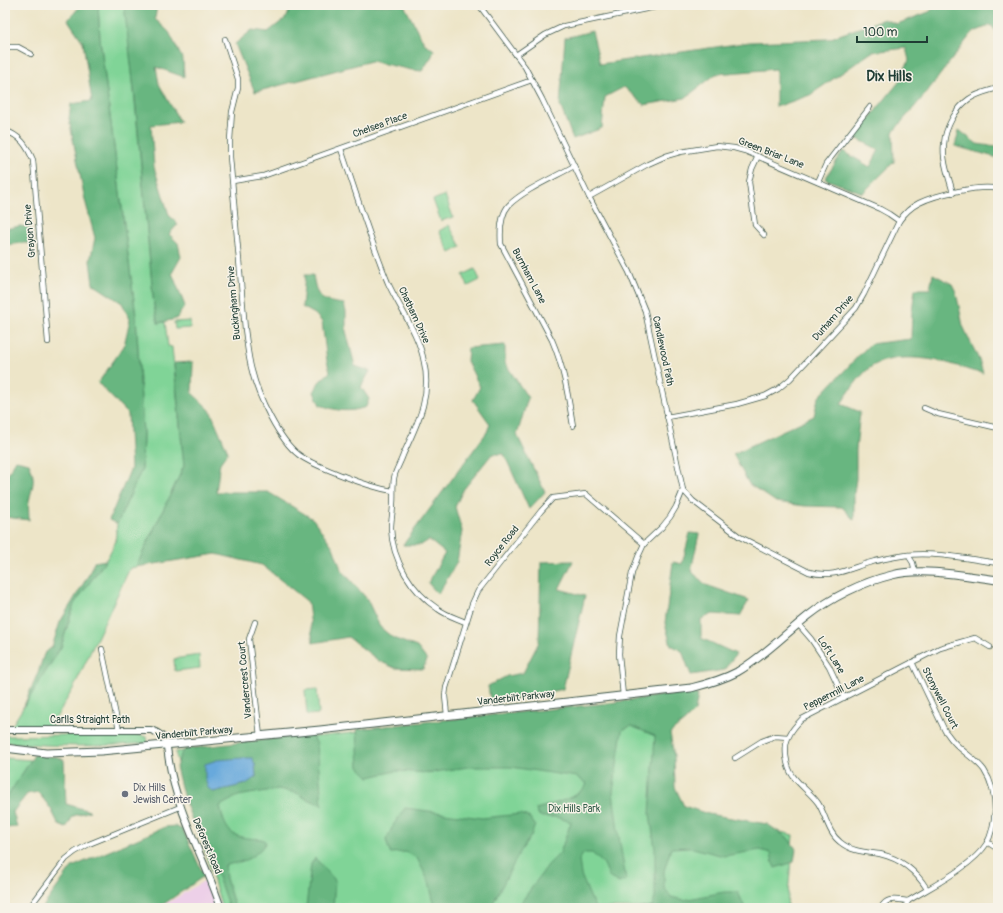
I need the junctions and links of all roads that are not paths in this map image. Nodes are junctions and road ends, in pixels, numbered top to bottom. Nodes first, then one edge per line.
1 (479, 5) edge
2 (665, 5) edge
3 (225, 39) dead end
4 (5, 47) edge
5 (31, 54) dead end
6 (516, 55) junction
7 (532, 80) junction
8 (998, 88) edge
9 (870, 107) dead end
10 (5, 131) edge
11 (341, 149) junction
12 (758, 156) junction
13 (574, 166) junction
14 (233, 181) junction
15 (818, 182) junction
16 (998, 188) edge
17 (952, 193) junction
18 (589, 197) junction
19 (898, 221) junction
20 (764, 235) dead end
21 (48, 342) dead end
22 (924, 408) dead end
23 (667, 417) junction
24 (573, 426) dead end
25 (998, 428) edge
26 (683, 490) junction
27 (393, 491) junction
28 (644, 544) junction
29 (908, 555) junction
30 (998, 564) edge
31 (915, 572) junction
32 (998, 580) edge
33 (255, 622) dead end
34 (465, 622) junction
35 (798, 624) junction
36 (990, 647) dead end
37 (102, 649) dead end
38 (912, 662) junction
39 (623, 696) junction
40 (844, 698) junction
41 (446, 716) junction
42 (5, 730) edge
43 (119, 730) junction
44 (260, 736) junction
45 (788, 737) junction
46 (166, 746) junction
47 (5, 748) edge
48 (735, 758) dead end
49 (180, 807) junction
50 (987, 842) junction
51 (998, 849) edge
52 (928, 889) junction
53 (908, 901) junction
54 (29, 908) edge
55 (221, 908) edge
56 (881, 908) edge
57 (905, 908) edge

1 - 6 street, Candlewood Path
2 - 6 street
3 - 14 street, Buckingham Drive
4 - 5 street
6 - 7 street, Candlewood Path
7 - 11 street, Chelsea Place
7 - 13 street, Candlewood Path
8 - 17 street
9 - 15 street
10 - 21 street, Grayon Drive
11 - 14 street, Chelsea Place
11 - 27 street, Chatham Drive
12 - 15 street, Green Briar Lane
12 - 18 street, Green Briar Lane
12 - 20 street
13 - 18 street, Candlewood Path
13 - 24 street, Burnham Lane
14 - 27 street, Buckingham Drive
15 - 19 street, Green Briar Lane
16 - 17 street, Durham Drive
17 - 19 street, Durham Drive
18 - 23 street, Candlewood Path
19 - 23 street, Durham Drive
22 - 25 street
23 - 26 street, Candlewood Path
26 - 28 street
26 - 29 street
27 - 34 street, Chatham Drive
28 - 34 street, Royce Road
28 - 39 street
29 - 30 street
29 - 31 street
31 - 32 main road, Vanderbilt Parkway
31 - 35 main road, Vanderbilt Parkway
33 - 44 street, Vandercrest Court
34 - 41 street, Royce Road
35 - 39 main road, Vanderbilt Parkway
35 - 40 street, Loft Lane
36 - 38 street, Peppermill Lane
37 - 43 street
38 - 40 street, Peppermill Lane
38 - 50 street, Stonywell Court
39 - 41 main road, Vanderbilt Parkway
40 - 45 street, Peppermill Lane
41 - 44 main road, Vanderbilt Parkway
42 - 43 street, Carlls Straight Path
43 - 46 street, Carlls Straight Path
44 - 46 main road, Vanderbilt Parkway
45 - 48 street
45 - 52 street
46 - 47 main road, Vanderbilt Parkway
46 - 49 street, Deforest Road
49 - 54 street
49 - 55 street, Deforest Road
50 - 51 street
50 - 52 street, Stonywell Court
52 - 53 street, Stonywell Court
53 - 56 street
53 - 57 street

